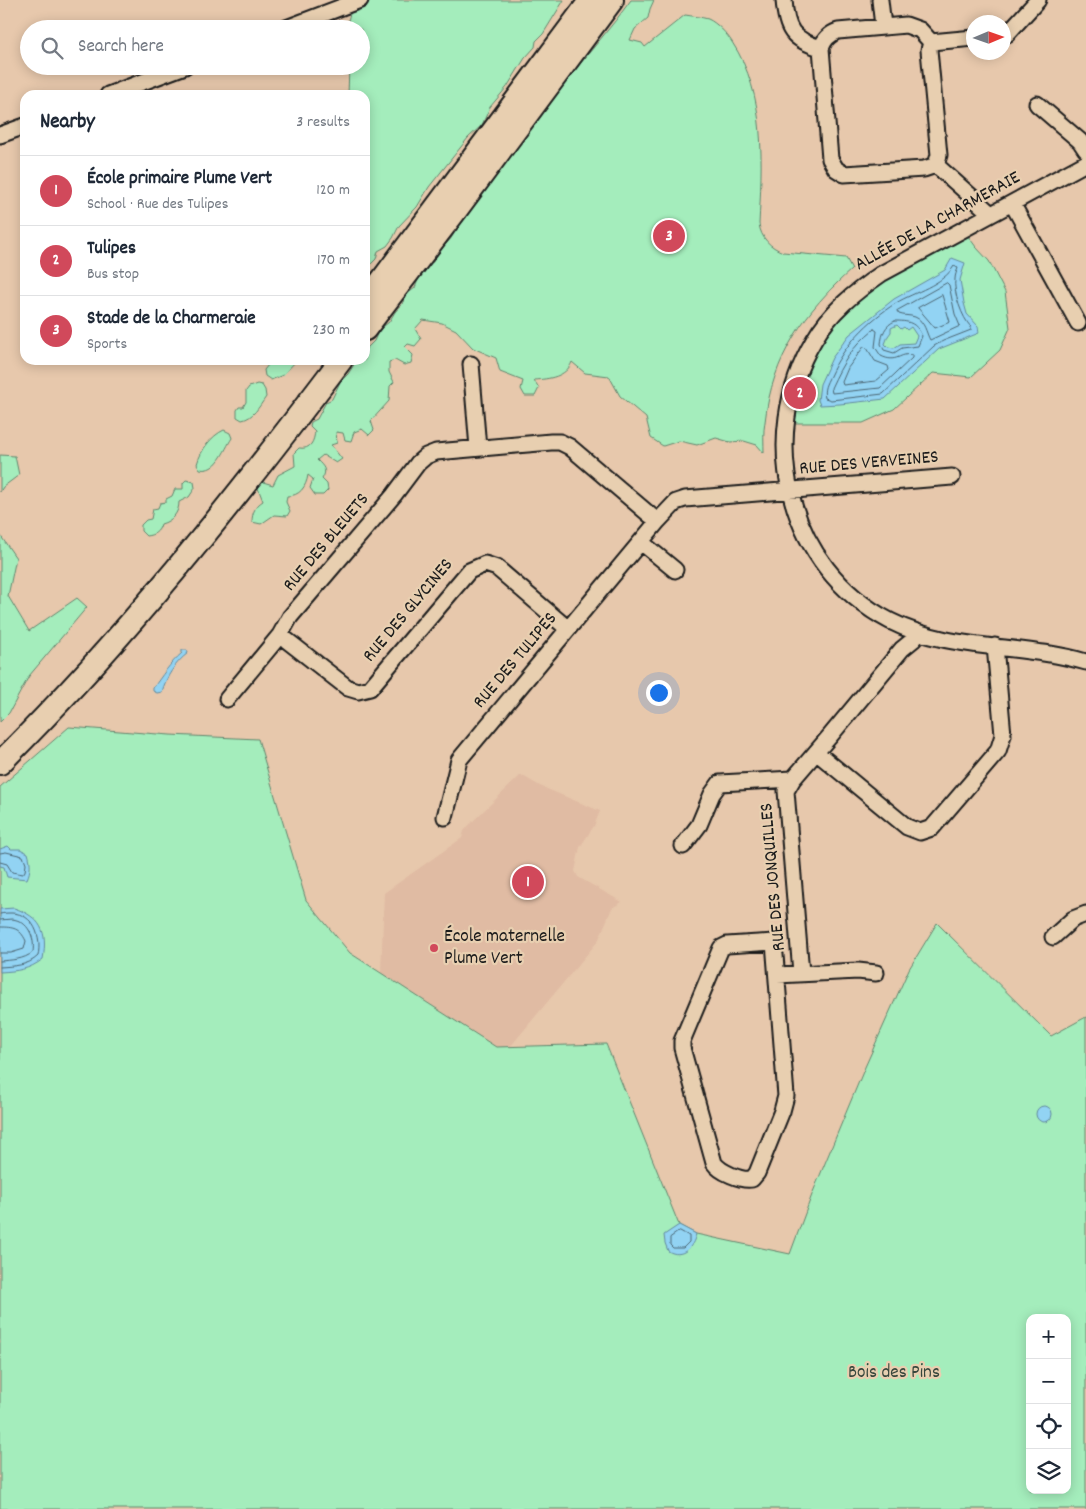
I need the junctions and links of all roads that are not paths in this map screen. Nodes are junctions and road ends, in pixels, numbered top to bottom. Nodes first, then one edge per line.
1 (360, 0) edge
2 (591, 0) edge
3 (612, 0) edge
4 (621, 0) edge
5 (784, 0) edge
6 (880, 0) edge
7 (1038, 0) edge
8 (308, 20) edge
9 (883, 26) junction
10 (1011, 30) edge
11 (589, 32) junction
12 (966, 39) edge
13 (931, 42) junction
14 (821, 48) junction
15 (161, 75) edge
16 (121, 90) edge
17 (1036, 104) dead end
18 (20, 128) edge
19 (0, 135) edge
20 (1086, 150) edge
21 (1086, 163) edge
22 (936, 165) junction
23 (1012, 202) junction
24 (991, 214) junction
25 (370, 296) edge
26 (370, 322) edge
27 (1078, 323) dead end
28 (471, 364) dead end
29 (318, 365) edge
30 (337, 365) edge
31 (478, 448) junction
32 (952, 477) dead end
33 (789, 491) junction
34 (658, 521) junction
35 (641, 542) junction
36 (675, 570) dead end
37 (568, 629) junction
38 (918, 633) junction
39 (280, 635) junction
40 (995, 646) junction
41 (1086, 662) edge
42 (227, 699) dead end
43 (0, 742) edge
44 (816, 752) junction
45 (0, 763) edge
46 (793, 779) junction
47 (445, 818) dead end
48 (683, 846) dead end
49 (1086, 914) edge
50 (1053, 937) dead end
51 (799, 940) junction
52 (774, 942) junction
53 (802, 972) junction
54 (876, 972) dead end
55 (777, 975) junction

1 - 8 street
2 - 25 highway
3 - 11 highway
4 - 11 highway
5 - 14 street
6 - 9 street
7 - 10 street
9 - 13 street
9 - 14 street
11 - 26 highway
12 - 13 street
13 - 22 street
14 - 22 street
15 - 16 street
17 - 20 street
18 - 19 street
21 - 23 street, ALLÉE DE LA CHARMERAIE
22 - 24 street
23 - 24 street, ALLÉE DE LA CHARMERAIE
23 - 27 street
24 - 33 street, ALLÉE DE LA CHARMERAIE
28 - 31 street
29 - 43 highway
30 - 45 highway
31 - 34 street, RUE DES BLEUETS
31 - 39 street, RUE DES BLEUETS
32 - 33 street, RUE DES VERVEINES
33 - 34 street, RUE DES TULIPES
33 - 38 street, ALLÉE DE LA CHARMERAIE
34 - 35 street, RUE DES TULIPES
35 - 36 street
35 - 37 street, RUE DES TULIPES
37 - 39 street, RUE DES GLYCINES
37 - 47 street, RUE DES TULIPES
38 - 40 street, ALLÉE DE LA CHARMERAIE
38 - 44 street, RUE DES JONQUILLES
39 - 42 street, RUE DES BLEUETS
40 - 41 street, ALLÉE DE LA CHARMERAIE
40 - 44 street
44 - 46 street, RUE DES JONQUILLES
46 - 48 street
46 - 51 street, RUE DES JONQUILLES
49 - 50 street
51 - 52 street
51 - 53 street, RUE DES JONQUILLES
52 - 55 street, RUE DES JONQUILLES
52 - 55 street, RUE DES JONQUILLES
53 - 54 street, RUE DES JONQUILLES
53 - 55 street

